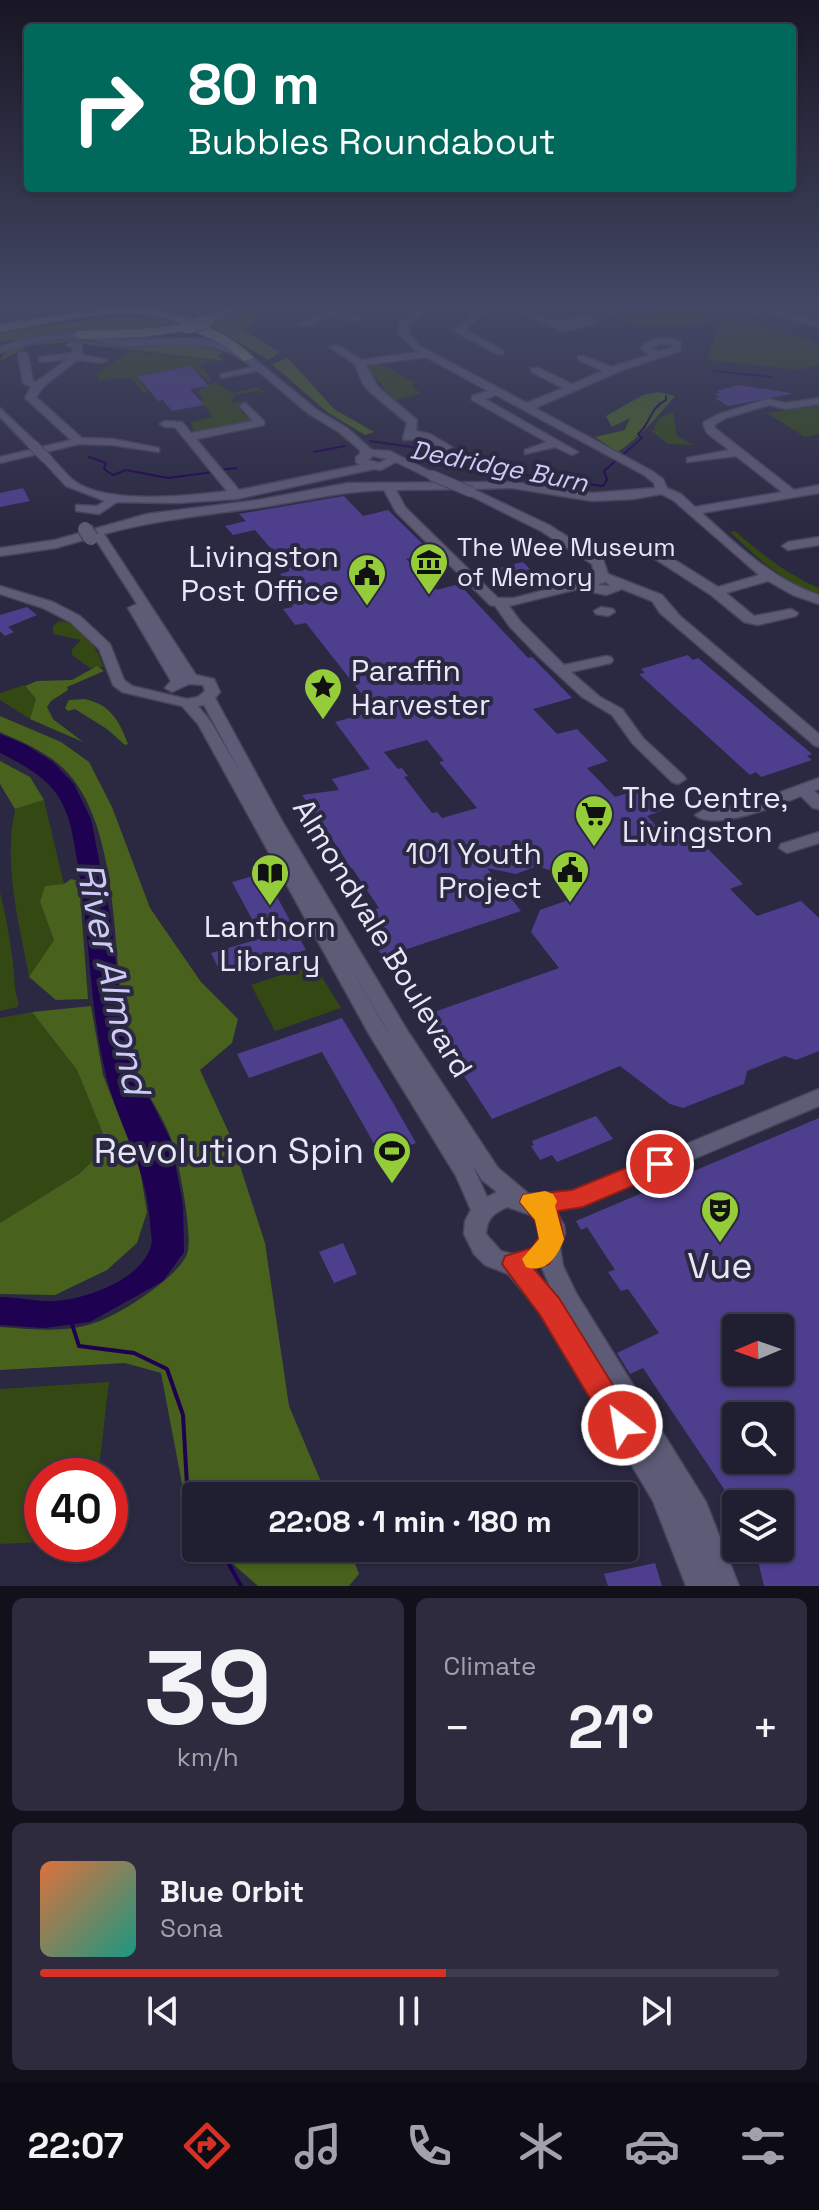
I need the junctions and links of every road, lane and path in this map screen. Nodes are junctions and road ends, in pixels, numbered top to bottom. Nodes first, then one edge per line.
1 (28, 382) edge
2 (42, 382) edge
3 (276, 382) edge
4 (369, 382) edge
5 (481, 382) edge
6 (559, 382) edge
7 (585, 382) edge
8 (571, 388) junction
9 (34, 390) junction
10 (498, 391) junction
11 (819, 401) edge
12 (245, 406) dead end
13 (528, 407) junction
14 (0, 411) edge
15 (165, 424) dead end
16 (188, 437) junction
17 (79, 441) junction
18 (556, 443) junction
19 (446, 447) dead end
20 (155, 450) dead end
21 (529, 452) dead end
22 (572, 452) dead end
23 (738, 452) junction
24 (392, 456) junction
25 (0, 460) edge
26 (701, 461) dead end
27 (370, 462) junction
28 (428, 473) junction
29 (387, 485) junction
30 (819, 489) edge
31 (662, 490) junction
32 (791, 493) junction
33 (237, 495) junction
34 (104, 502) junction
35 (693, 511) junction
36 (92, 533) junction
37 (819, 541) edge
38 (788, 546) dead end
39 (652, 549) dead end
40 (0, 552) edge
41 (767, 577) junction
42 (603, 585) junction
43 (0, 590) edge
44 (716, 592) junction
45 (819, 600) edge
46 (501, 604) junction
47 (787, 616) dead end
48 (606, 660) dead end
49 (562, 670) junction
50 (185, 691) junction
51 (819, 742) edge
52 (678, 779) dead end
53 (811, 786) edge
54 (819, 804) edge
55 (703, 815) dead end
56 (819, 837) edge
57 (787, 848) dead end
58 (819, 1097) edge
59 (526, 1200) junction
60 (574, 1200) junction
61 (482, 1210) junction
62 (551, 1223) junction
63 (549, 1247) junction
64 (514, 1264) junction
65 (700, 1586) edge
66 (725, 1586) edge

1 - 9 street
2 - 9 street
3 - 27 street
4 - 19 street
5 - 10 street
6 - 8 street
7 - 8 street
8 - 13 street
9 - 17 street
10 - 13 street
10 - 18 street
11 - 23 street
12 - 16 street
13 - 31 street
14 - 34 street, bridge
15 - 16 street
16 - 33 street
17 - 20 street
17 - 25 street
18 - 21 street
18 - 22 street
23 - 26 street
23 - 32 street
24 - 27 street
24 - 27 street
24 - 28 street
27 - 28 street
27 - 33 street
28 - 42 street, bridge
29 - 31 street
29 - 40 street
29 - 46 street
30 - 32 street
31 - 35 street
32 - 35 street
33 - 34 street
34 - 36 street
34 - 36 street, Almondvale Boulevard
35 - 41 street
36 - 50 street, Almondvale Boulevard
37 - 38 street
39 - 44 street
41 - 44 street
41 - 45 street
42 - 46 street
42 - 51 street
43 - 50 street
44 - 47 street
46 - 49 street
48 - 49 street
49 - 52 street
50 - 59 street, Almondvale Boulevard
50 - 61 street, Almondvale Boulevard
53 - 54 street
53 - 55 street
56 - 57 street
58 - 60 street
59 - 60 street
59 - 61 street
59 - 62 street
60 - 62 street
61 - 64 street
62 - 63 street
63 - 64 street
63 - 66 street
64 - 65 street

